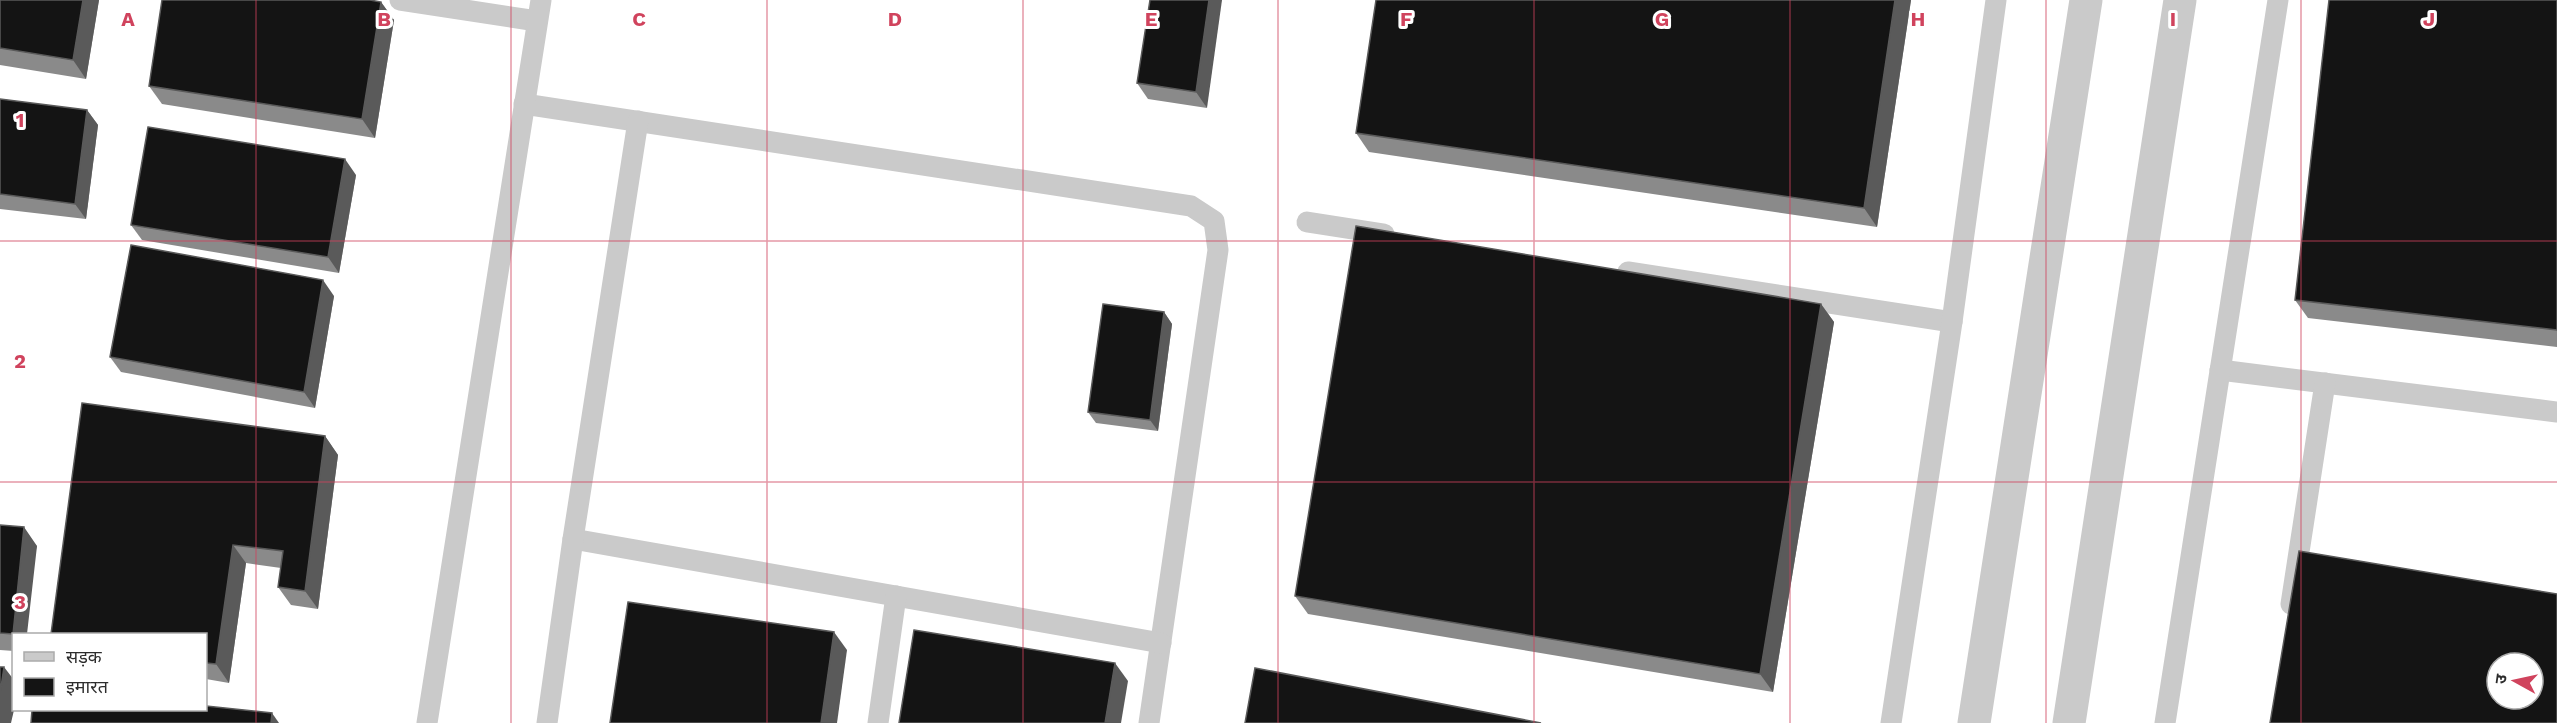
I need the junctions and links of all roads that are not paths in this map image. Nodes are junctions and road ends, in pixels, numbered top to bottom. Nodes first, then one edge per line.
1 (400, 0) edge
2 (541, 0) edge
3 (1996, 0) edge
4 (2086, 0) edge
5 (2180, 0) edge
6 (2278, 0) edge
7 (537, 21) junction
8 (524, 104) junction
9 (638, 122) junction
10 (1307, 222) dead end
11 (1401, 237) edge
12 (1611, 269) edge
13 (1952, 322) junction
14 (2220, 370) junction
15 (2325, 383) junction
16 (2557, 412) edge
17 (573, 539) junction
18 (896, 596) junction
19 (2287, 629) edge
20 (1161, 643) junction
21 (428, 723) edge
22 (547, 723) edge
23 (878, 723) edge
24 (1149, 723) edge
25 (1891, 723) edge
26 (1974, 723) edge
27 (2069, 723) edge
28 (2165, 723) edge

1 - 7 lane
2 - 7 lane
3 - 13 lane
4 - 26 street
5 - 27 street
6 - 14 lane
7 - 8 lane
8 - 9 lane
8 - 21 lane
9 - 17 lane
9 - 20 lane
10 - 11 lane
12 - 13 lane
13 - 25 lane
14 - 15 lane
14 - 28 lane
15 - 16 lane
15 - 19 lane
17 - 18 lane
17 - 22 lane
18 - 20 lane
18 - 23 lane
20 - 24 lane

